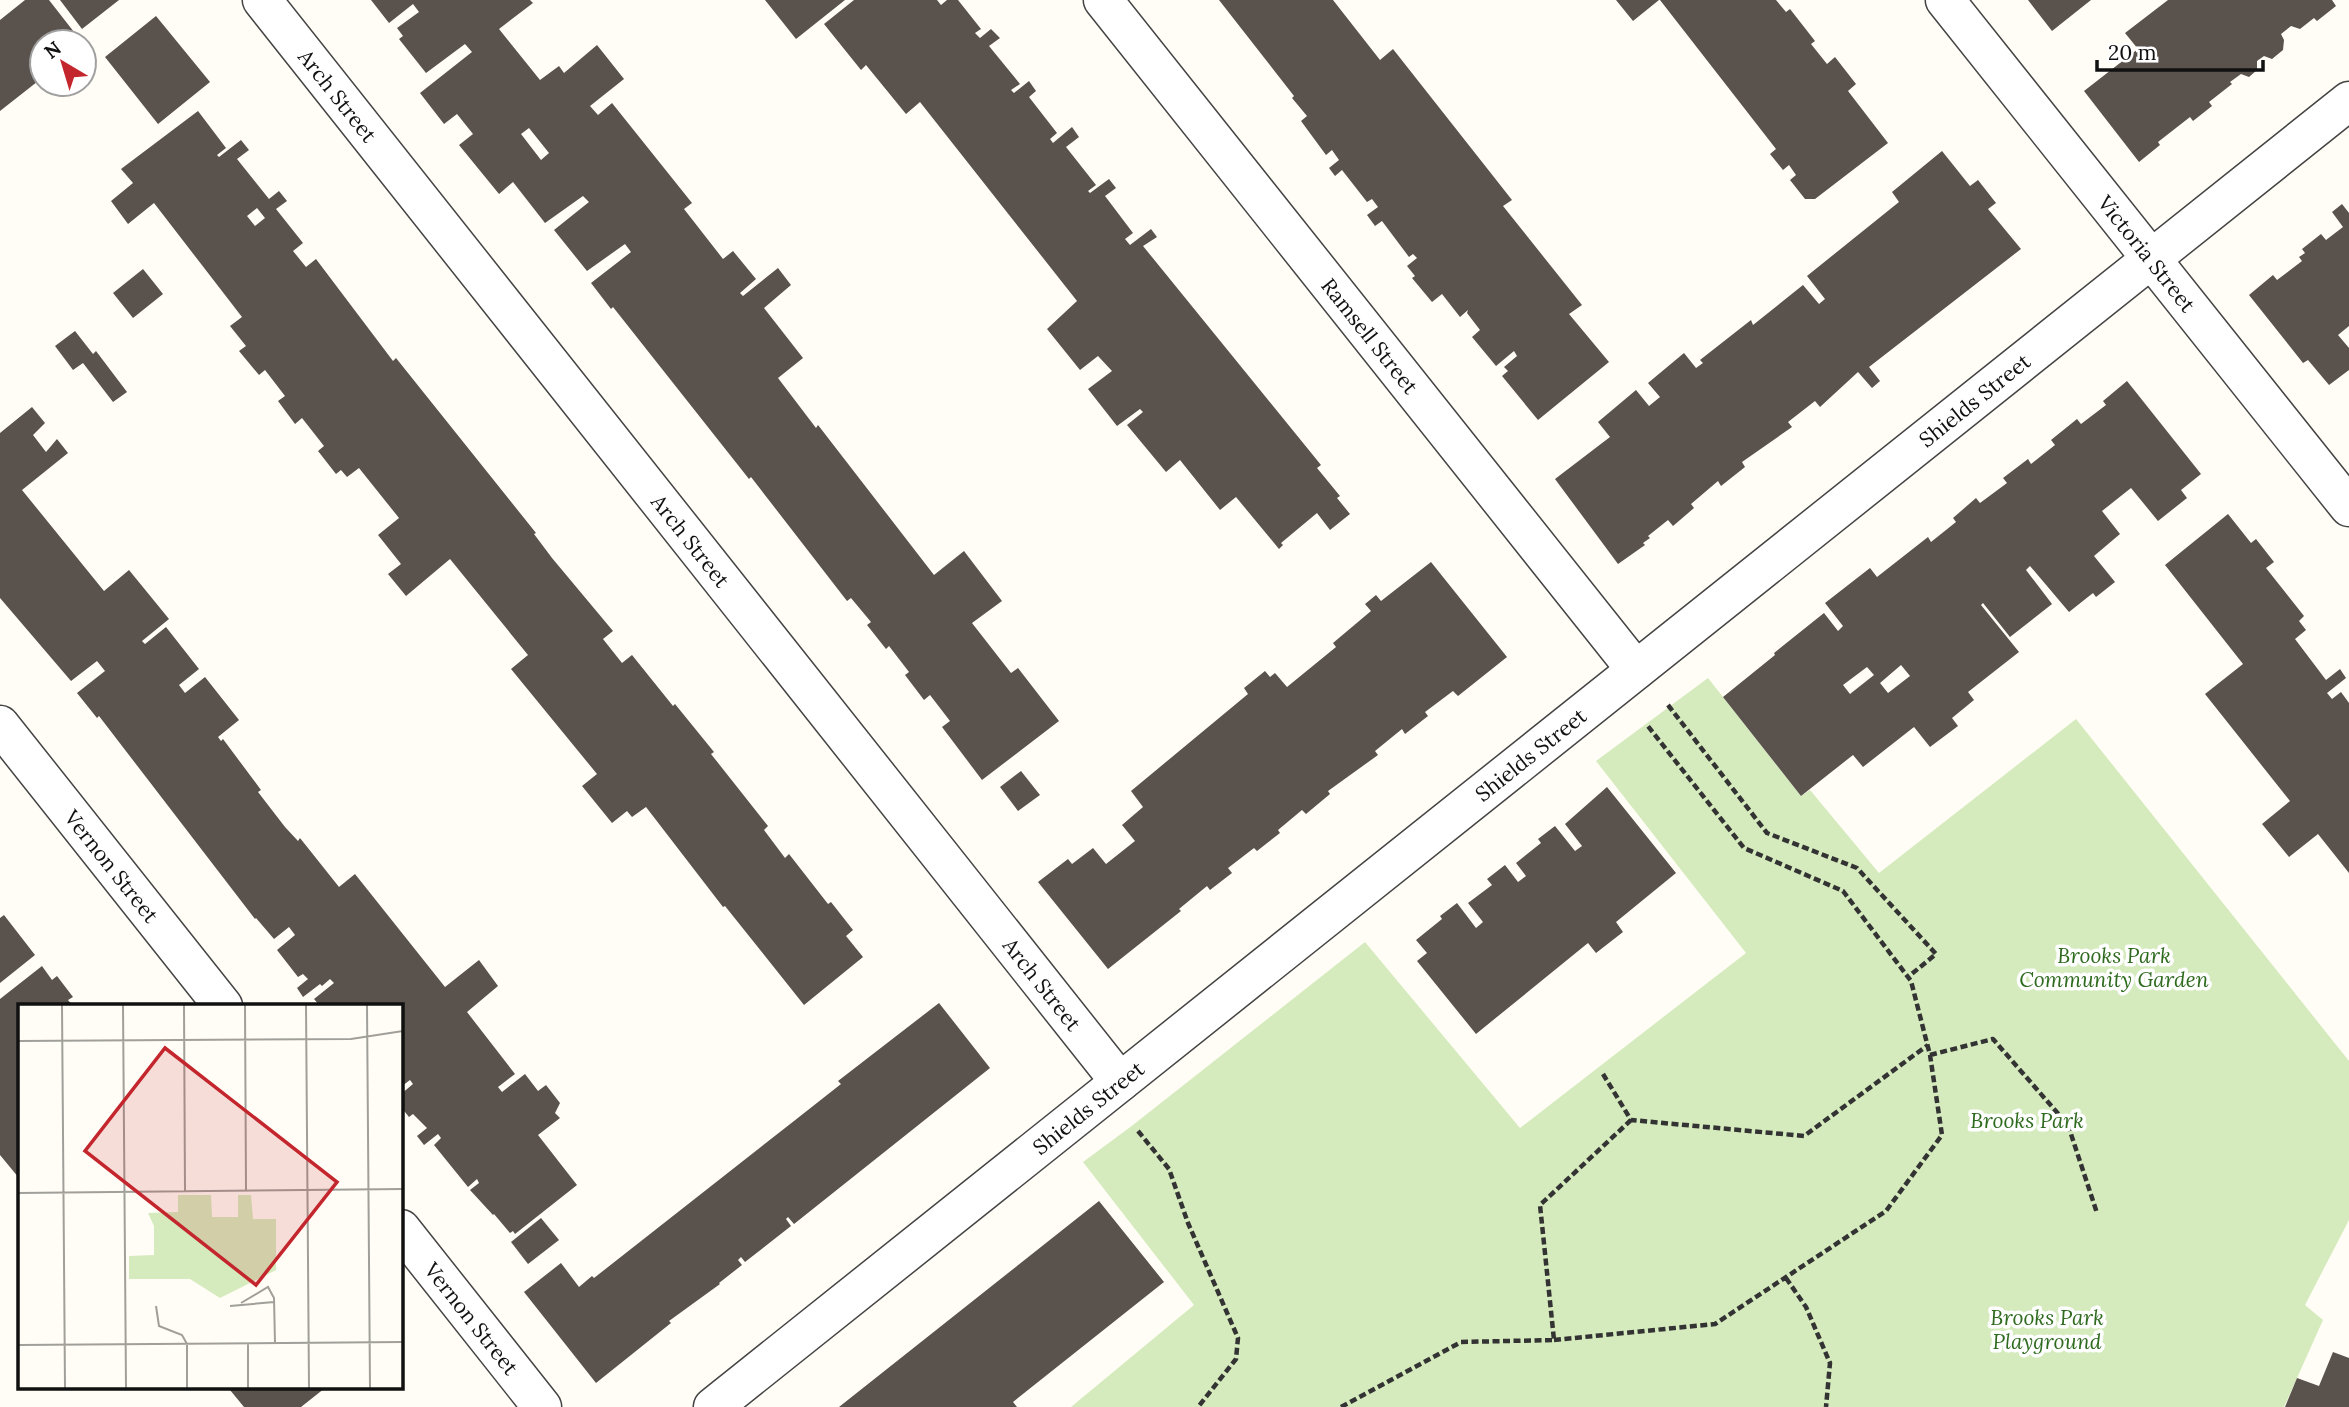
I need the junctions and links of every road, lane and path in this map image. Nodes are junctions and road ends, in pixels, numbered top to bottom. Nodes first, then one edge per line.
1 (261, 0) edge
2 (1103, 0) edge
3 (1945, 0) edge
4 (2349, 101) edge
5 (2151, 258) junction
6 (2349, 507) edge
7 (1631, 675) junction
8 (0, 725) edge
9 (1908, 977) junction
10 (221, 1004) edge
11 (1928, 1045) junction
12 (1930, 1055) junction
13 (1603, 1074) dead end
14 (1120, 1082) junction
15 (1631, 1120) junction
16 (1133, 1125) dead end
17 (2097, 1213) dead end
18 (402, 1230) edge
19 (1786, 1278) junction
20 (1554, 1340) junction
21 (542, 1407) edge
22 (713, 1407) edge
23 (1198, 1407) edge
24 (1341, 1407) edge
25 (1826, 1407) edge

1 - 14 street, Arch Street
2 - 7 street, Ramsell Street
3 - 5 street, Victoria Street
4 - 5 street, Shields Street
5 - 6 street, Victoria Street
5 - 7 street, Shields Street
7 - 9 path
7 - 9 path
7 - 14 street, Shields Street
8 - 10 street, Vernon Street
9 - 11 path
11 - 12 path
11 - 15 path
12 - 17 path
12 - 19 path
13 - 15 path
14 - 22 street, Shields Street
15 - 20 path
16 - 23 path
18 - 21 street, Vernon Street
19 - 20 path
19 - 25 path
20 - 24 path

